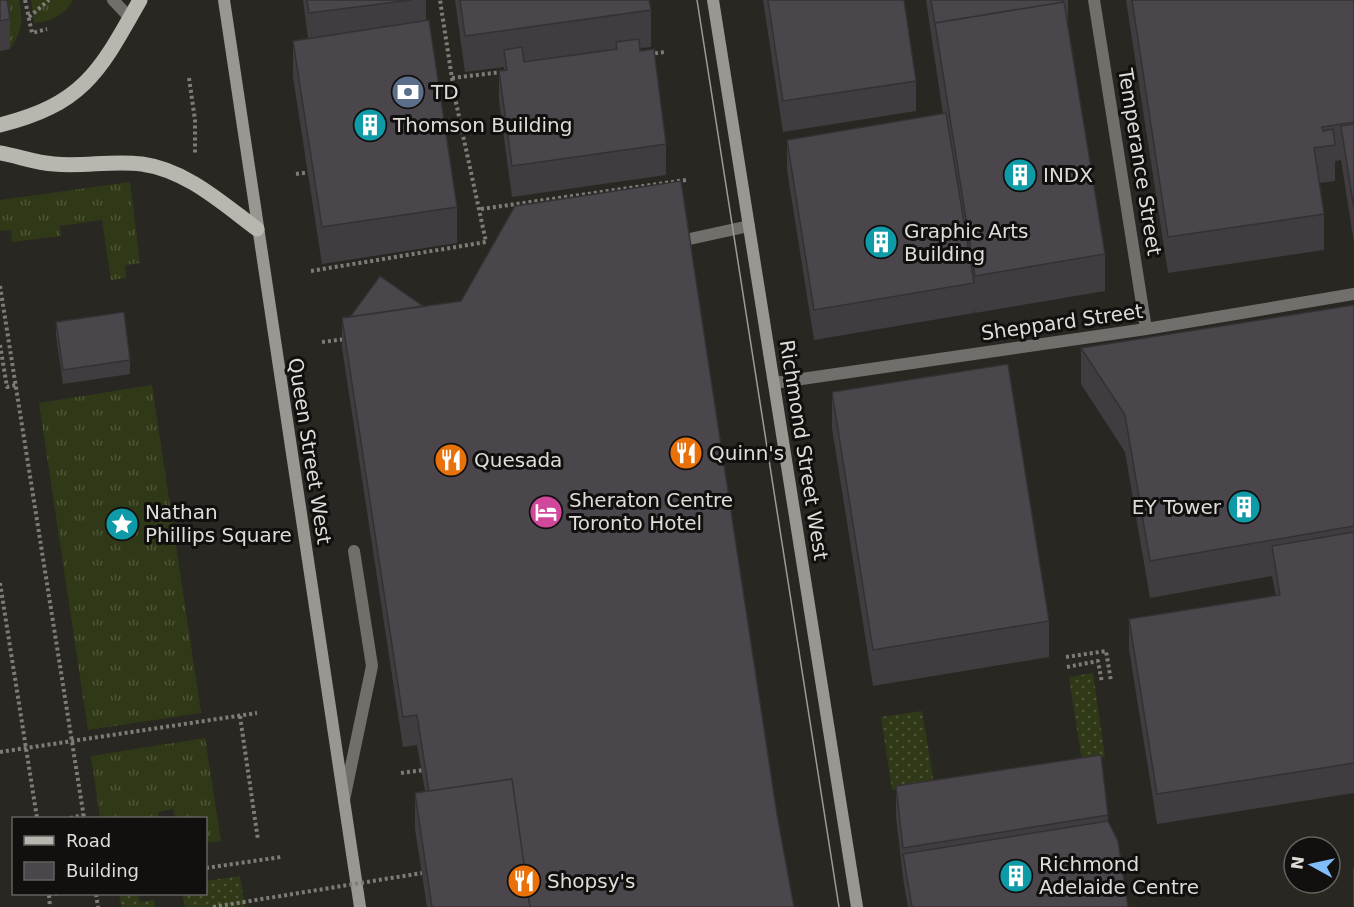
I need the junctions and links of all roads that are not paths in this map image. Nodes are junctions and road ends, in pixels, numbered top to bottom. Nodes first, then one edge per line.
1 (113, 0) edge
2 (141, 0) edge
3 (224, 0) edge
4 (713, 0) edge
5 (1094, 0) edge
6 (130, 18) junction
7 (0, 125) edge
8 (0, 153) edge
9 (749, 226) junction
10 (257, 229) junction
11 (685, 240) edge
12 (1354, 294) edge
13 (1146, 329) junction
14 (774, 383) junction
15 (354, 550) dead end
16 (344, 801) junction
17 (360, 907) edge
18 (857, 907) edge

1 - 6 street
2 - 6 main road
3 - 10 main road, Queen Street West
4 - 9 main road, Richmond Street West
5 - 13 street, Temperance Street
6 - 7 main road
8 - 10 main road
9 - 11 street
9 - 14 main road, Richmond Street West
10 - 16 main road, Queen Street West
12 - 13 street, Sheppard Street
13 - 14 street, Sheppard Street
14 - 18 main road, Richmond Street West
15 - 16 street
16 - 17 main road, Queen Street West

